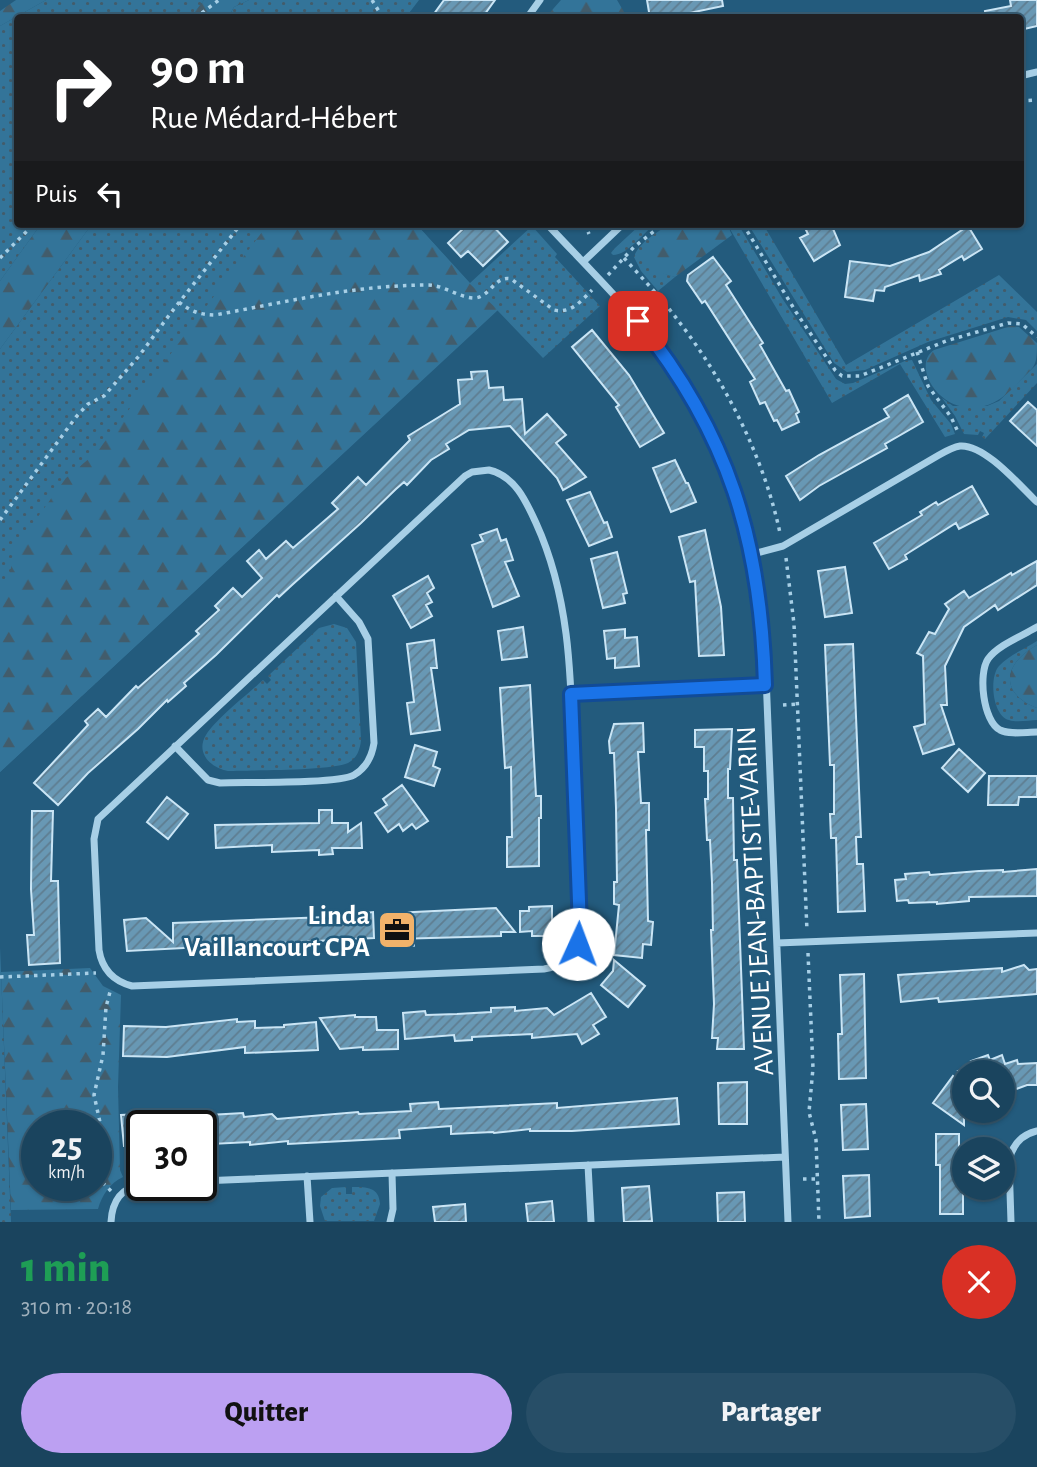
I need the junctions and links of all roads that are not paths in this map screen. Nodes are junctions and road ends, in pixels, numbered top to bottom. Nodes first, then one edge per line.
1 (551, 228) edge
2 (619, 228) edge
3 (583, 262) junction
4 (1037, 502) edge
5 (753, 554) junction
6 (336, 596) junction
7 (1037, 627) edge
8 (765, 685) junction
9 (571, 694) junction
10 (1037, 732) edge
11 (175, 746) junction
12 (1037, 933) edge
13 (777, 943) junction
14 (1037, 1131) edge
15 (785, 1157) junction
16 (588, 1165) junction
17 (392, 1173) junction
18 (307, 1176) junction
19 (217, 1180) edge
20 (126, 1190) edge
21 (111, 1222) edge
22 (310, 1222) edge
23 (390, 1222) edge
24 (591, 1222) edge
25 (788, 1222) edge
26 (1011, 1222) edge

1 - 3 street, AVENUE JEAN-BAPTISTE-VARIN
2 - 3 street
3 - 5 street, AVENUE JEAN-BAPTISTE-VARIN
4 - 5 street
5 - 8 street, AVENUE JEAN-BAPTISTE-VARIN
6 - 9 street
6 - 11 street
6 - 11 street
7 - 10 street
8 - 9 street
8 - 13 street, AVENUE JEAN-BAPTISTE-VARIN
9 - 11 street
12 - 13 street
13 - 15 street, AVENUE JEAN-BAPTISTE-VARIN
14 - 26 street
15 - 16 street
15 - 25 street, AVENUE JEAN-BAPTISTE-VARIN
16 - 17 street
16 - 24 street
17 - 18 street
17 - 23 street
18 - 19 street
18 - 22 street
20 - 21 street

